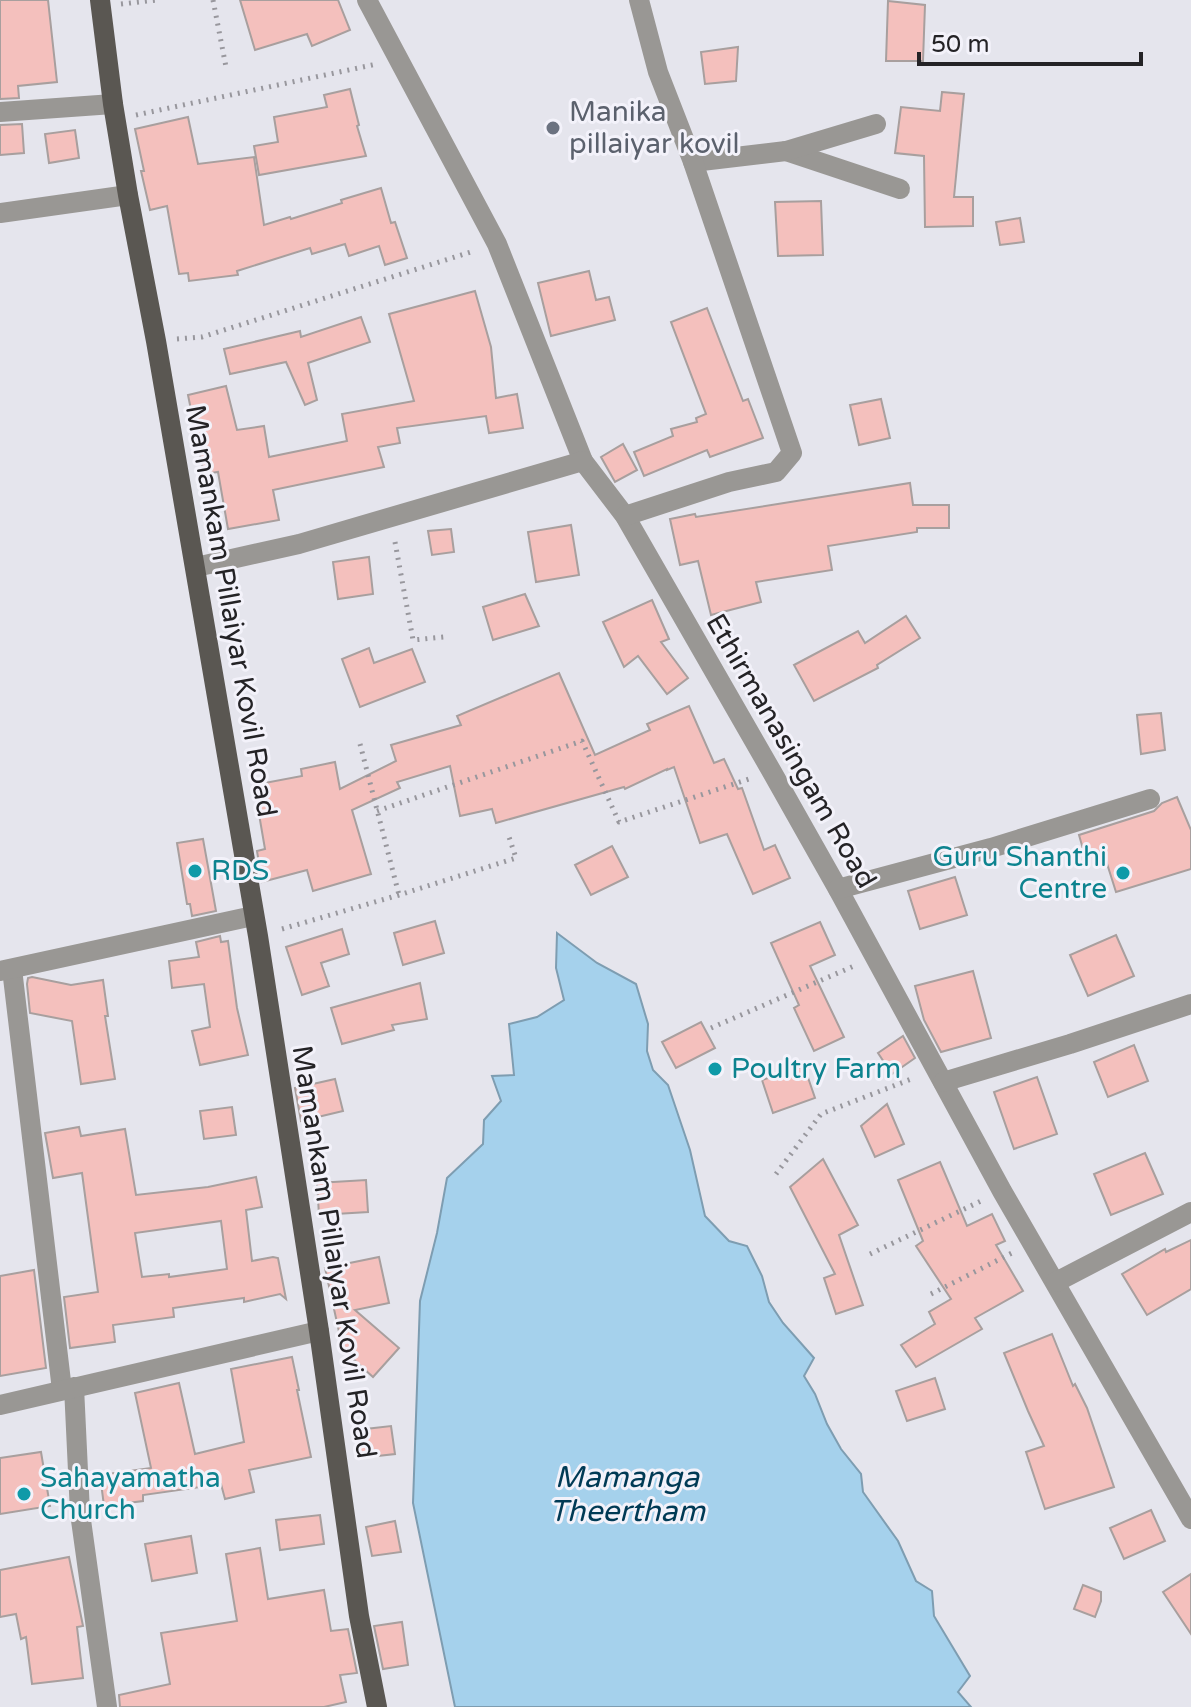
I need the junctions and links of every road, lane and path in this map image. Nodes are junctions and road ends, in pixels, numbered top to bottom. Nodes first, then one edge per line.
1 (157, 0) edge
2 (213, 0) edge
3 (367, 0) edge
4 (639, 0) edge
5 (100, 3) edge
6 (399, 60) junction
7 (226, 67) dead end
8 (0, 112) edge
9 (114, 112) junction
10 (876, 124) dead end
11 (786, 151) junction
12 (693, 162) junction
13 (900, 189) dead end
14 (128, 195) junction
15 (0, 213) edge
16 (497, 244) junction
17 (156, 341) junction
18 (583, 461) junction
19 (625, 516) junction
20 (390, 517) junction
21 (196, 567) junction
22 (444, 637) dead end
23 (360, 744) dead end
24 (772, 772) junction
25 (1150, 799) dead end
26 (377, 811) junction
27 (509, 837) dead end
28 (838, 889) junction
29 (399, 895) junction
30 (256, 926) junction
31 (875, 957) junction
32 (6, 970) edge
33 (1191, 1004) edge
34 (711, 1028) dead end
35 (940, 1076) junction
36 (776, 1174) dead end
37 (1002, 1191) junction
38 (1191, 1212) edge
39 (1034, 1242) junction
40 (870, 1254) dead end
41 (1056, 1282) junction
42 (931, 1294) dead end
43 (319, 1331) junction
44 (68, 1388) junction
45 (0, 1405) edge
46 (1191, 1519) edge
47 (107, 1707) edge
48 (377, 1707) edge

1 - 5 path
2 - 7 path
3 - 6 street, Ethirmanasingam Road
4 - 12 street
5 - 9 main road, Mamankam Pillaiyar Kovil Road
6 - 9 path
6 - 16 street, Ethirmanasingam Road
8 - 9 street
9 - 14 main road, Mamankam Pillaiyar Kovil Road
10 - 11 street
11 - 12 street
11 - 13 street
12 - 19 street
14 - 15 street
14 - 17 main road, Mamankam Pillaiyar Kovil Road
16 - 17 path
16 - 18 street, Ethirmanasingam Road
17 - 21 main road, Mamankam Pillaiyar Kovil Road
18 - 19 street, Ethirmanasingam Road
18 - 20 street
19 - 24 street, Ethirmanasingam Road
20 - 21 street
20 - 22 path
21 - 30 main road, Mamankam Pillaiyar Kovil Road
23 - 26 path
24 - 26 path
24 - 28 street, Ethirmanasingam Road
25 - 28 street
26 - 29 path
27 - 29 path
28 - 31 street, Ethirmanasingam Road
29 - 30 path
30 - 32 street
30 - 43 main road, Mamankam Pillaiyar Kovil Road
31 - 34 path
31 - 35 street, Ethirmanasingam Road
32 - 44 street
33 - 35 street
35 - 36 path
35 - 37 street, Ethirmanasingam Road
37 - 39 street, Ethirmanasingam Road
37 - 40 path
38 - 41 street
39 - 41 street, Ethirmanasingam Road
39 - 42 path
41 - 46 street, Ethirmanasingam Road
43 - 44 street
43 - 48 main road, Mamankam Pillaiyar Kovil Road
44 - 45 street
44 - 47 street

